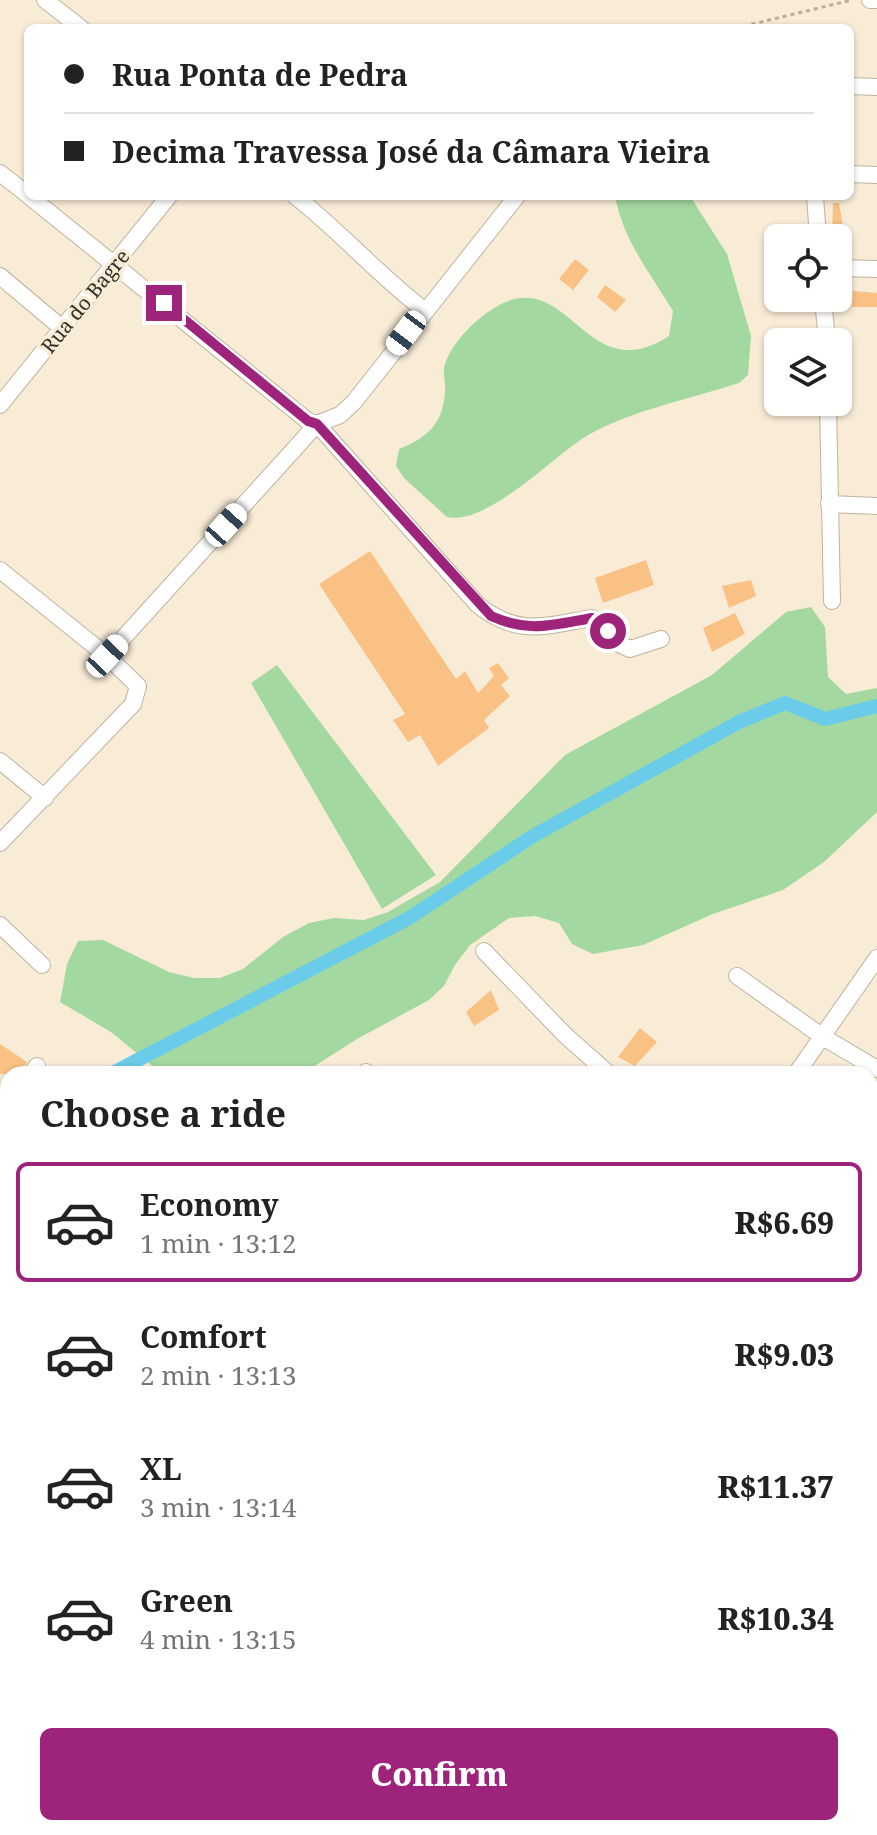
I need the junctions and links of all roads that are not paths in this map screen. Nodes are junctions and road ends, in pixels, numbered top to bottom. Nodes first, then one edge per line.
1 (45, 0) edge
2 (870, 0) edge
3 (877, 0) edge
4 (76, 24) edge
5 (854, 86) edge
6 (877, 87) edge
7 (0, 173) edge
8 (854, 174) edge
9 (877, 175) edge
10 (24, 192) edge
11 (34, 200) edge
12 (166, 200) edge
13 (300, 200) edge
14 (514, 200) edge
15 (815, 200) edge
16 (817, 224) edge
17 (117, 265) junction
18 (852, 268) edge
19 (877, 269) edge
20 (0, 276) edge
21 (424, 310) junction
22 (63, 329) junction
23 (3, 395) edge
24 (828, 416) edge
25 (317, 424) junction
26 (829, 504) junction
27 (877, 506) edge
28 (0, 570) edge
29 (832, 601) dead end
30 (661, 639) dead end
31 (107, 656) junction
32 (0, 761) edge
33 (45, 798) junction
34 (0, 843) edge
35 (0, 925) edge
36 (484, 951) dead end
37 (877, 958) edge
38 (42, 965) dead end
39 (737, 976) dead end
40 (823, 1037) junction
41 (600, 1066) edge
42 (802, 1066) edge
43 (872, 1066) edge

1 - 4 street
2 - 3 street
5 - 6 street
7 - 10 street
8 - 9 street
11 - 17 street
12 - 17 street, Rua do Bagre
13 - 21 street
14 - 21 street
15 - 16 street
17 - 22 street, Rua do Bagre
17 - 25 street
18 - 19 street
20 - 22 street
21 - 25 street
22 - 23 street, Rua do Bagre
24 - 26 street
25 - 30 street
25 - 31 street
26 - 27 street
26 - 29 street
28 - 31 street
31 - 33 street
32 - 33 street
33 - 34 street
35 - 38 street
36 - 41 street
37 - 40 street
39 - 40 street
40 - 42 street
40 - 43 street

